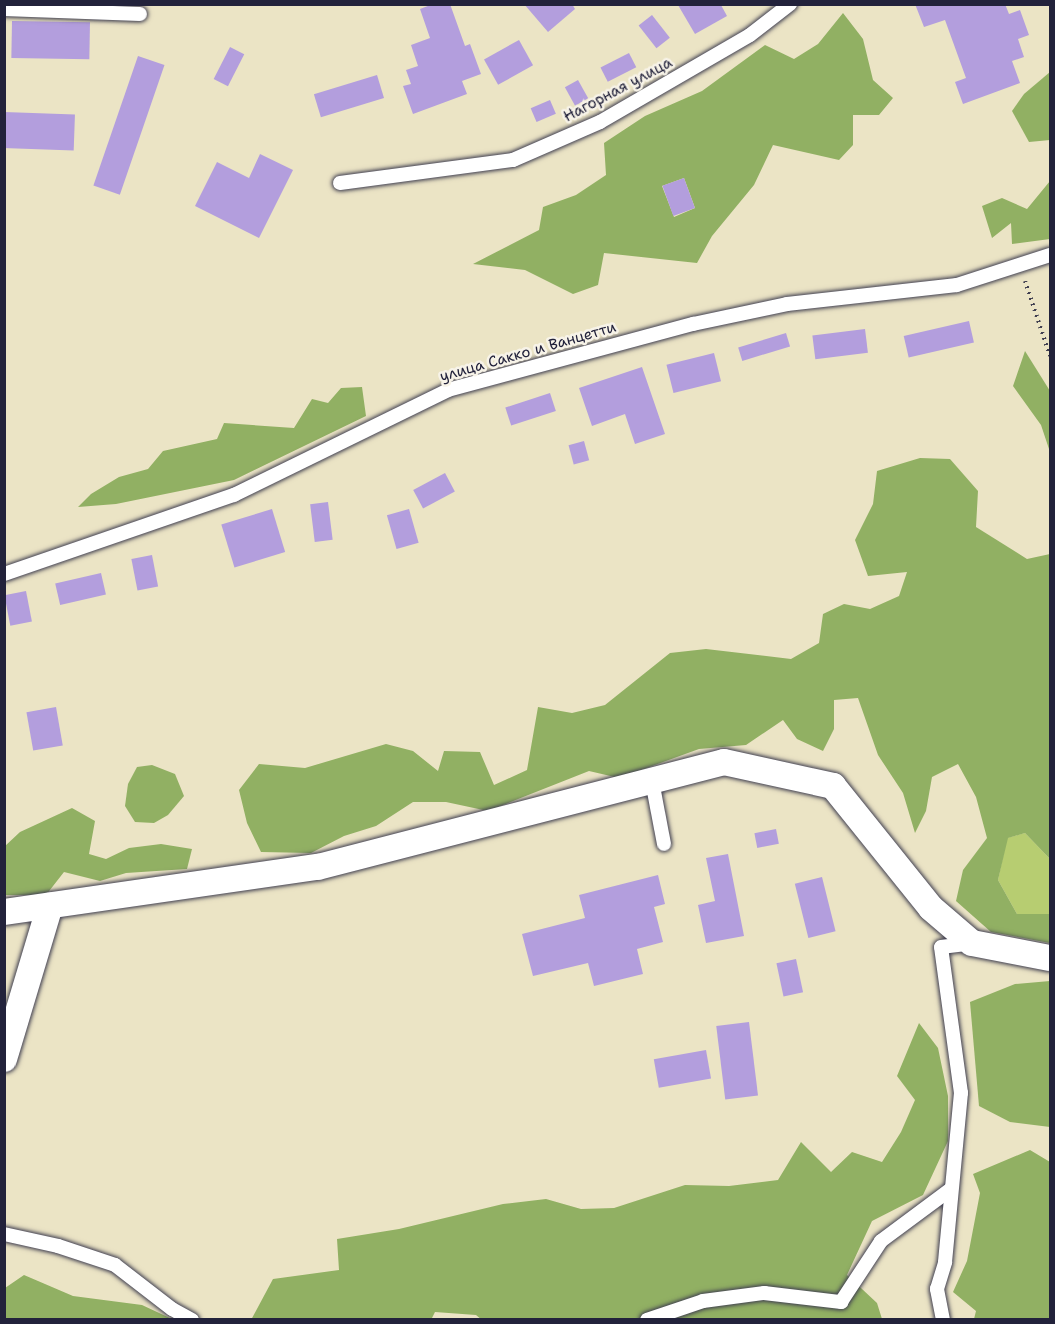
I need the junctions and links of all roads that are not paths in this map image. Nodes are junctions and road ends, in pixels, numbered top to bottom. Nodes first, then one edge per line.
1 (790, 4) edge
2 (4, 9) edge
3 (140, 14) dead end
4 (340, 183) dead end
5 (1050, 255) edge
6 (4, 574) edge
7 (652, 781) junction
8 (664, 844) dead end
9 (50, 906) junction
10 (4, 912) edge
11 (972, 943) junction
12 (1050, 958) edge
13 (4, 1059) edge
14 (951, 1189) junction
15 (4, 1234) edge
16 (192, 1320) edge
17 (647, 1320) edge
18 (943, 1320) edge

1 - 4 lane, Нагорная улица
2 - 3 lane
5 - 6 lane, улица Сакко и Ванцетти
7 - 8 lane
7 - 9 street
7 - 11 street
9 - 10 street
9 - 13 street
11 - 12 street
11 - 14 lane
14 - 17 lane
14 - 18 lane
15 - 16 lane

